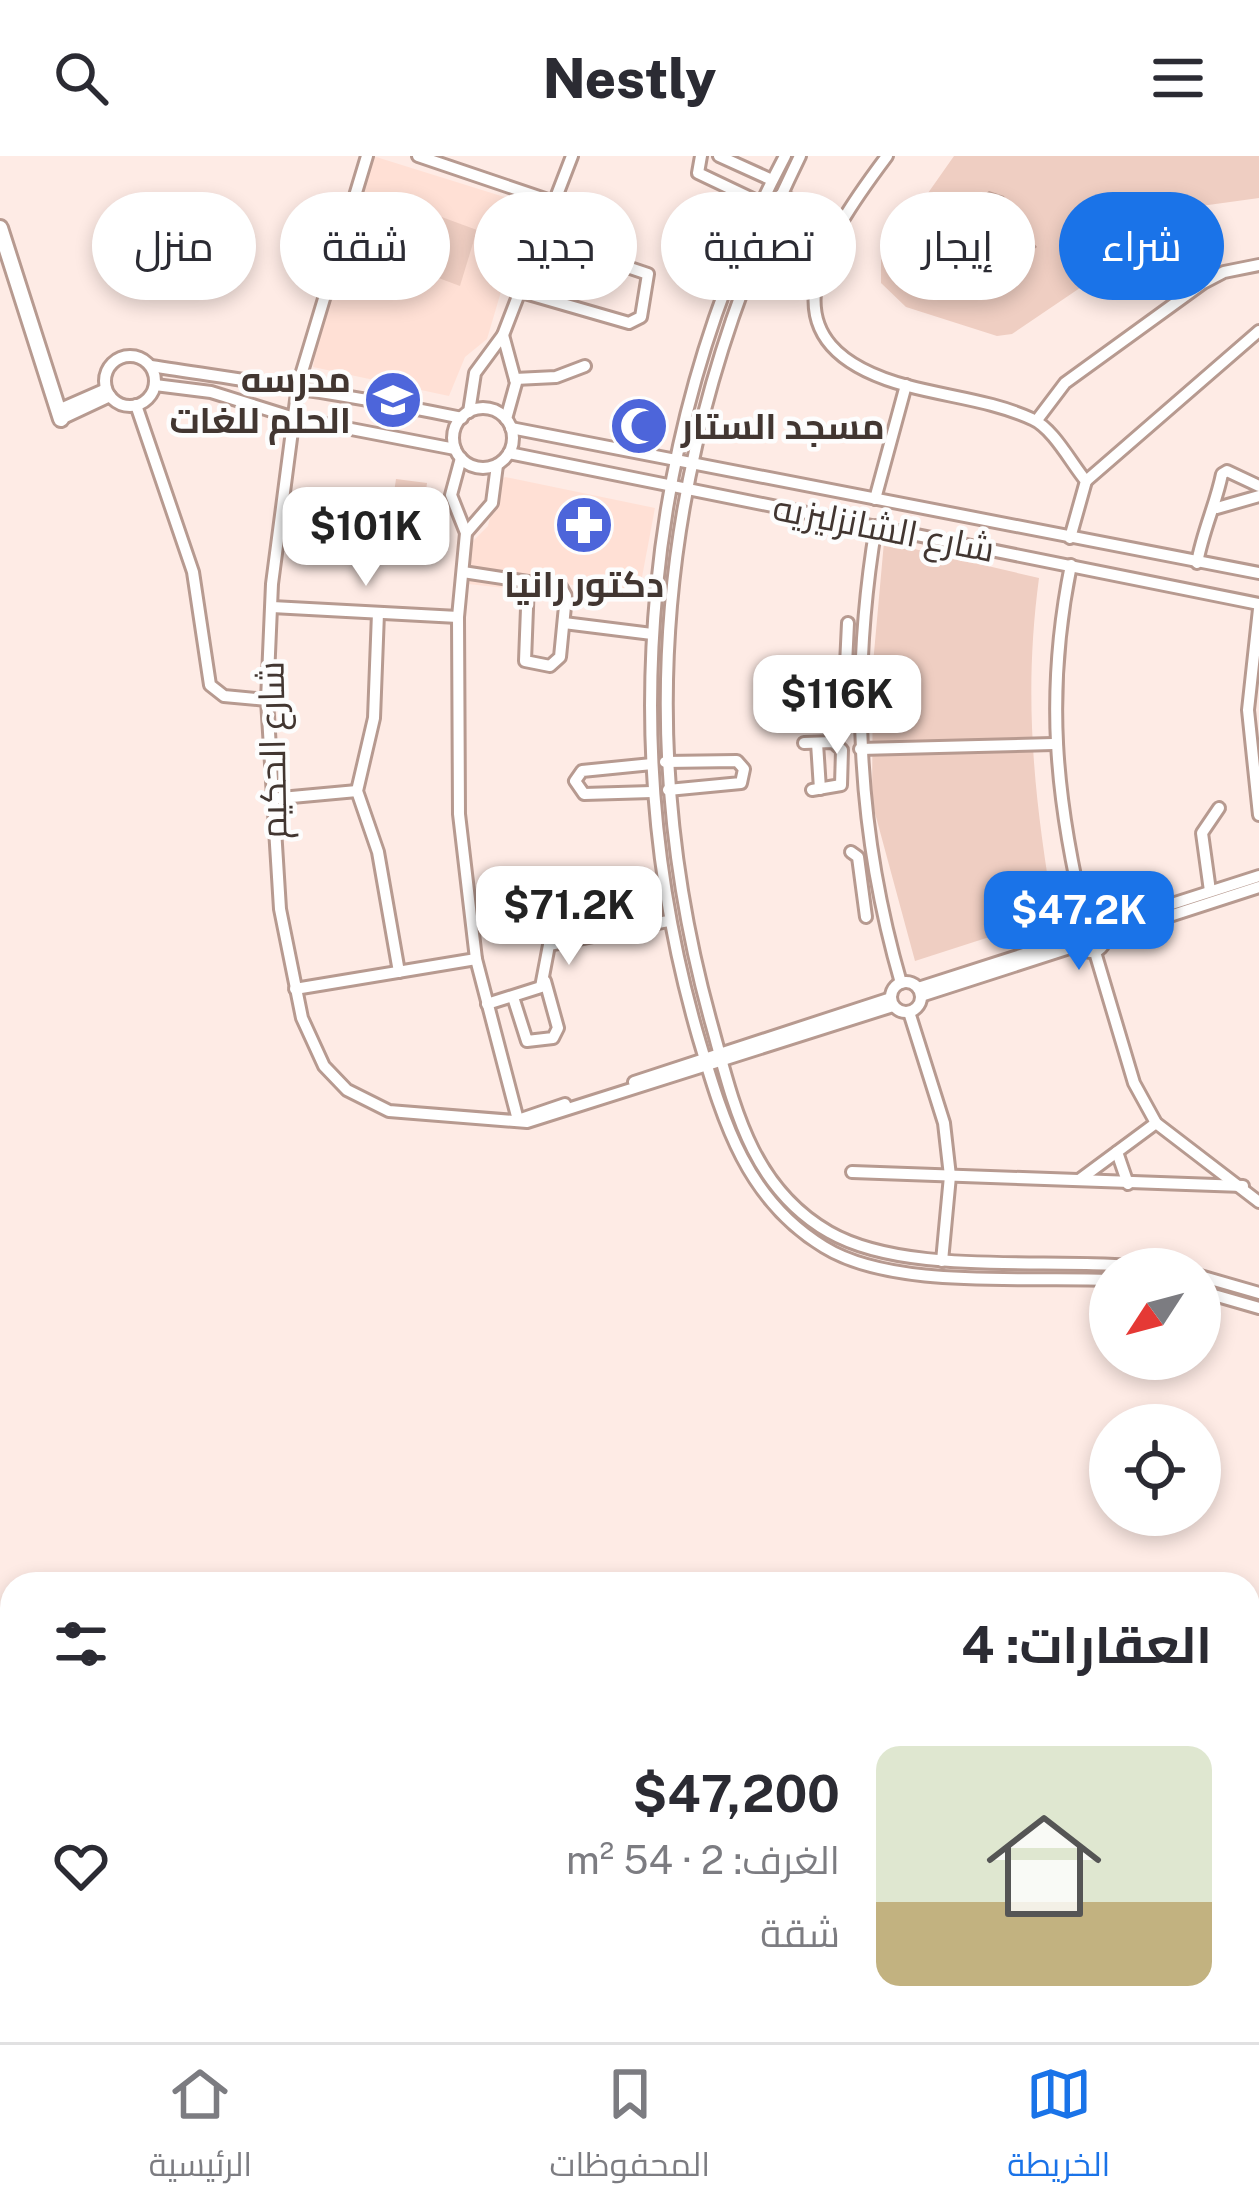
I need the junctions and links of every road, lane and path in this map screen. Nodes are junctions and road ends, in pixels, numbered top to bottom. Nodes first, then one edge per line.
1 (367, 156) edge
2 (418, 156) edge
3 (572, 156) edge
4 (701, 156) edge
5 (719, 156) edge
6 (784, 156) edge
7 (800, 156) edge
8 (887, 156) edge
9 (456, 162) edge
10 (772, 180) junction
11 (529, 192) edge
12 (555, 192) edge
13 (738, 192) edge
14 (766, 192) edge
15 (782, 192) edge
16 (856, 197) edge
17 (0, 228) edge
18 (1259, 265) edge
19 (637, 271) edge
20 (515, 300) edge
21 (549, 300) edge
22 (722, 300) edge
23 (738, 300) edge
24 (818, 300) edge
25 (1259, 331) edge
26 (503, 335) junction
27 (585, 366) dead end
28 (151, 367) junction
29 (515, 379) junction
30 (298, 385) junction
31 (155, 386) junction
32 (906, 386) junction
33 (108, 393) junction
34 (136, 405) junction
35 (60, 415) joint
36 (465, 415) junction
37 (294, 418) junction
38 (1037, 420) junction
39 (509, 424) junction
40 (458, 453) junction
41 (509, 453) junction
42 (676, 459) junction
43 (692, 462) junction
44 (496, 465) junction
45 (1086, 481) junction
46 (673, 486) junction
47 (809, 486) junction
48 (1259, 486) edge
49 (687, 488) junction
50 (1259, 496) edge
51 (875, 499) junction
52 (1214, 509) junction
53 (804, 514) junction
54 (970, 518) junction
55 (876, 526) junction
56 (466, 533) junction
57 (1070, 538) junction
58 (968, 544) junction
59 (1133, 551) junction
60 (1197, 563) junction
61 (1071, 565) junction
62 (463, 572) junction
63 (1253, 573) edge
64 (1129, 575) junction
65 (528, 582) junction
66 (1242, 598) junction
67 (1259, 606) edge
68 (272, 607) junction
69 (378, 613) junction
70 (458, 617) junction
71 (564, 623) junction
72 (848, 623) dead end
73 (652, 634) junction
74 (852, 649) junction
75 (267, 700) junction
76 (1054, 744) junction
77 (860, 749) junction
78 (659, 763) junction
79 (860, 764) junction
80 (842, 765) junction
81 (668, 790) junction
82 (357, 791) junction
83 (652, 792) junction
84 (270, 799) junction
85 (1219, 808) dead end
86 (1259, 815) edge
87 (850, 852) dead end
88 (1259, 876) edge
89 (875, 880) junction
90 (861, 883) junction
91 (1259, 887) edge
92 (1210, 892) junction
93 (866, 917) dead end
94 (668, 921) junction
95 (1097, 929) junction
96 (1078, 941) junction
97 (1095, 952) junction
98 (476, 959) junction
99 (399, 972) junction
100 (545, 981) junction
101 (901, 983) junction
102 (295, 989) junction
103 (919, 992) junction
104 (513, 997) junction
105 (892, 1002) junction
106 (487, 1004) junction
107 (909, 1012) junction
108 (720, 1056) junction
109 (706, 1061) junction
110 (518, 1120) junction
111 (1156, 1123) junction
112 (1117, 1153) junction
113 (852, 1172) dead end
114 (950, 1176) junction
115 (1079, 1180) junction
116 (1128, 1184) junction
117 (1243, 1186) junction
118 (1259, 1202) edge
119 (818, 1225) junction
120 (809, 1237) junction
121 (942, 1258) junction
122 (1089, 1265) edge
123 (943, 1274) junction
124 (1089, 1279) edge
125 (1221, 1282) edge
126 (1259, 1293) edge
127 (1221, 1297) edge
128 (1259, 1309) edge

1 - 30 street, شارع الحكيم
2 - 9 street
3 - 12 street
4 - 13 street
5 - 10 street
6 - 10 street
7 - 15 street
8 - 16 street
9 - 11 street
10 - 14 street
17 - 35 street
18 - 38 street
19 - 21 street
20 - 26 street
22 - 42 street
23 - 43 street
24 - 32 street
25 - 45 street
26 - 29 street
26 - 36 street
27 - 29 street
28 - 30 street
28 - 31 street
28 - 33 street
29 - 39 street
30 - 36 street
30 - 37 street, شارع الحكيم
31 - 34 street
31 - 37 street
32 - 38 street
32 - 51 street
33 - 34 street
33 - 35 street
34 - 75 street
36 - 39 street
36 - 40 street
37 - 40 street
37 - 68 street, شارع الحكيم
38 - 45 street
39 - 41 street
39 - 42 street, شارع الشانزليزيه
40 - 44 street
40 - 56 street
41 - 44 street
41 - 46 street, شارع الشانزليزيه
42 - 43 street, شارع الشانزليزيه
42 - 46 street
43 - 47 street, شارع الشانزليزيه
43 - 49 street
44 - 56 street
45 - 57 street
46 - 49 street, شارع الشانزليزيه
46 - 73 street
47 - 51 street, شارع الشانزليزيه
47 - 53 street
48 - 52 street
49 - 53 street, شارع الشانزليزيه
49 - 78 street
50 - 52 street
51 - 54 street, شارع الشانزليزيه
52 - 60 street
53 - 55 street, شارع الشانزليزيه
54 - 57 street, شارع الشانزليزيه
54 - 58 street
55 - 58 street, شارع الشانزليزيه
55 - 74 street
56 - 62 street
57 - 59 street, شارع الشانزليزيه
58 - 61 street, شارع الشانزليزيه
59 - 60 street, شارع الشانزليزيه
59 - 64 street
60 - 63 street, شارع الشانزليزيه
61 - 64 street, شارع الشانزليزيه
61 - 76 street
62 - 65 street
62 - 70 street
63 - 66 street
64 - 66 street, شارع الشانزليزيه
65 - 71 street
65 - 71 street
66 - 67 street, شارع الشانزليزيه
67 - 86 street
68 - 69 street
68 - 75 street, شارع الحكيم
69 - 70 street
69 - 82 street
70 - 98 street
71 - 73 street
72 - 74 street
73 - 78 street
74 - 77 street
75 - 84 street, شارع الحكيم
76 - 77 street
76 - 95 street
77 - 79 street
78 - 81 street
78 - 81 street
78 - 83 street
78 - 83 street
79 - 80 street
79 - 89 street
80 - 80 street
81 - 108 street
82 - 84 street
82 - 99 street
83 - 94 street
84 - 102 street, شارع الحكيم
85 - 92 street
87 - 90 street
88 - 92 street
89 - 90 street
89 - 101 street
90 - 93 street
91 - 95 street
92 - 95 street
94 - 100 street
94 - 109 street
95 - 96 street
95 - 97 street
96 - 97 street
96 - 103 street
97 - 111 street
98 - 99 street
98 - 106 street
99 - 102 street
100 - 104 street
100 - 104 street
101 - 103 street
101 - 105 street
102 - 110 street, شارع الحكيم
103 - 107 street
104 - 106 street
105 - 107 street
105 - 108 street
106 - 110 street
107 - 114 street
108 - 109 street
108 - 119 street
109 - 110 street
109 - 120 street
111 - 112 street
111 - 117 street
112 - 115 street
112 - 116 street
113 - 114 street
114 - 115 street
114 - 121 street
115 - 116 street
116 - 117 street
117 - 118 street
119 - 120 street
119 - 121 street
120 - 123 street
121 - 122 street
121 - 123 street
123 - 124 street
125 - 126 street
127 - 128 street

